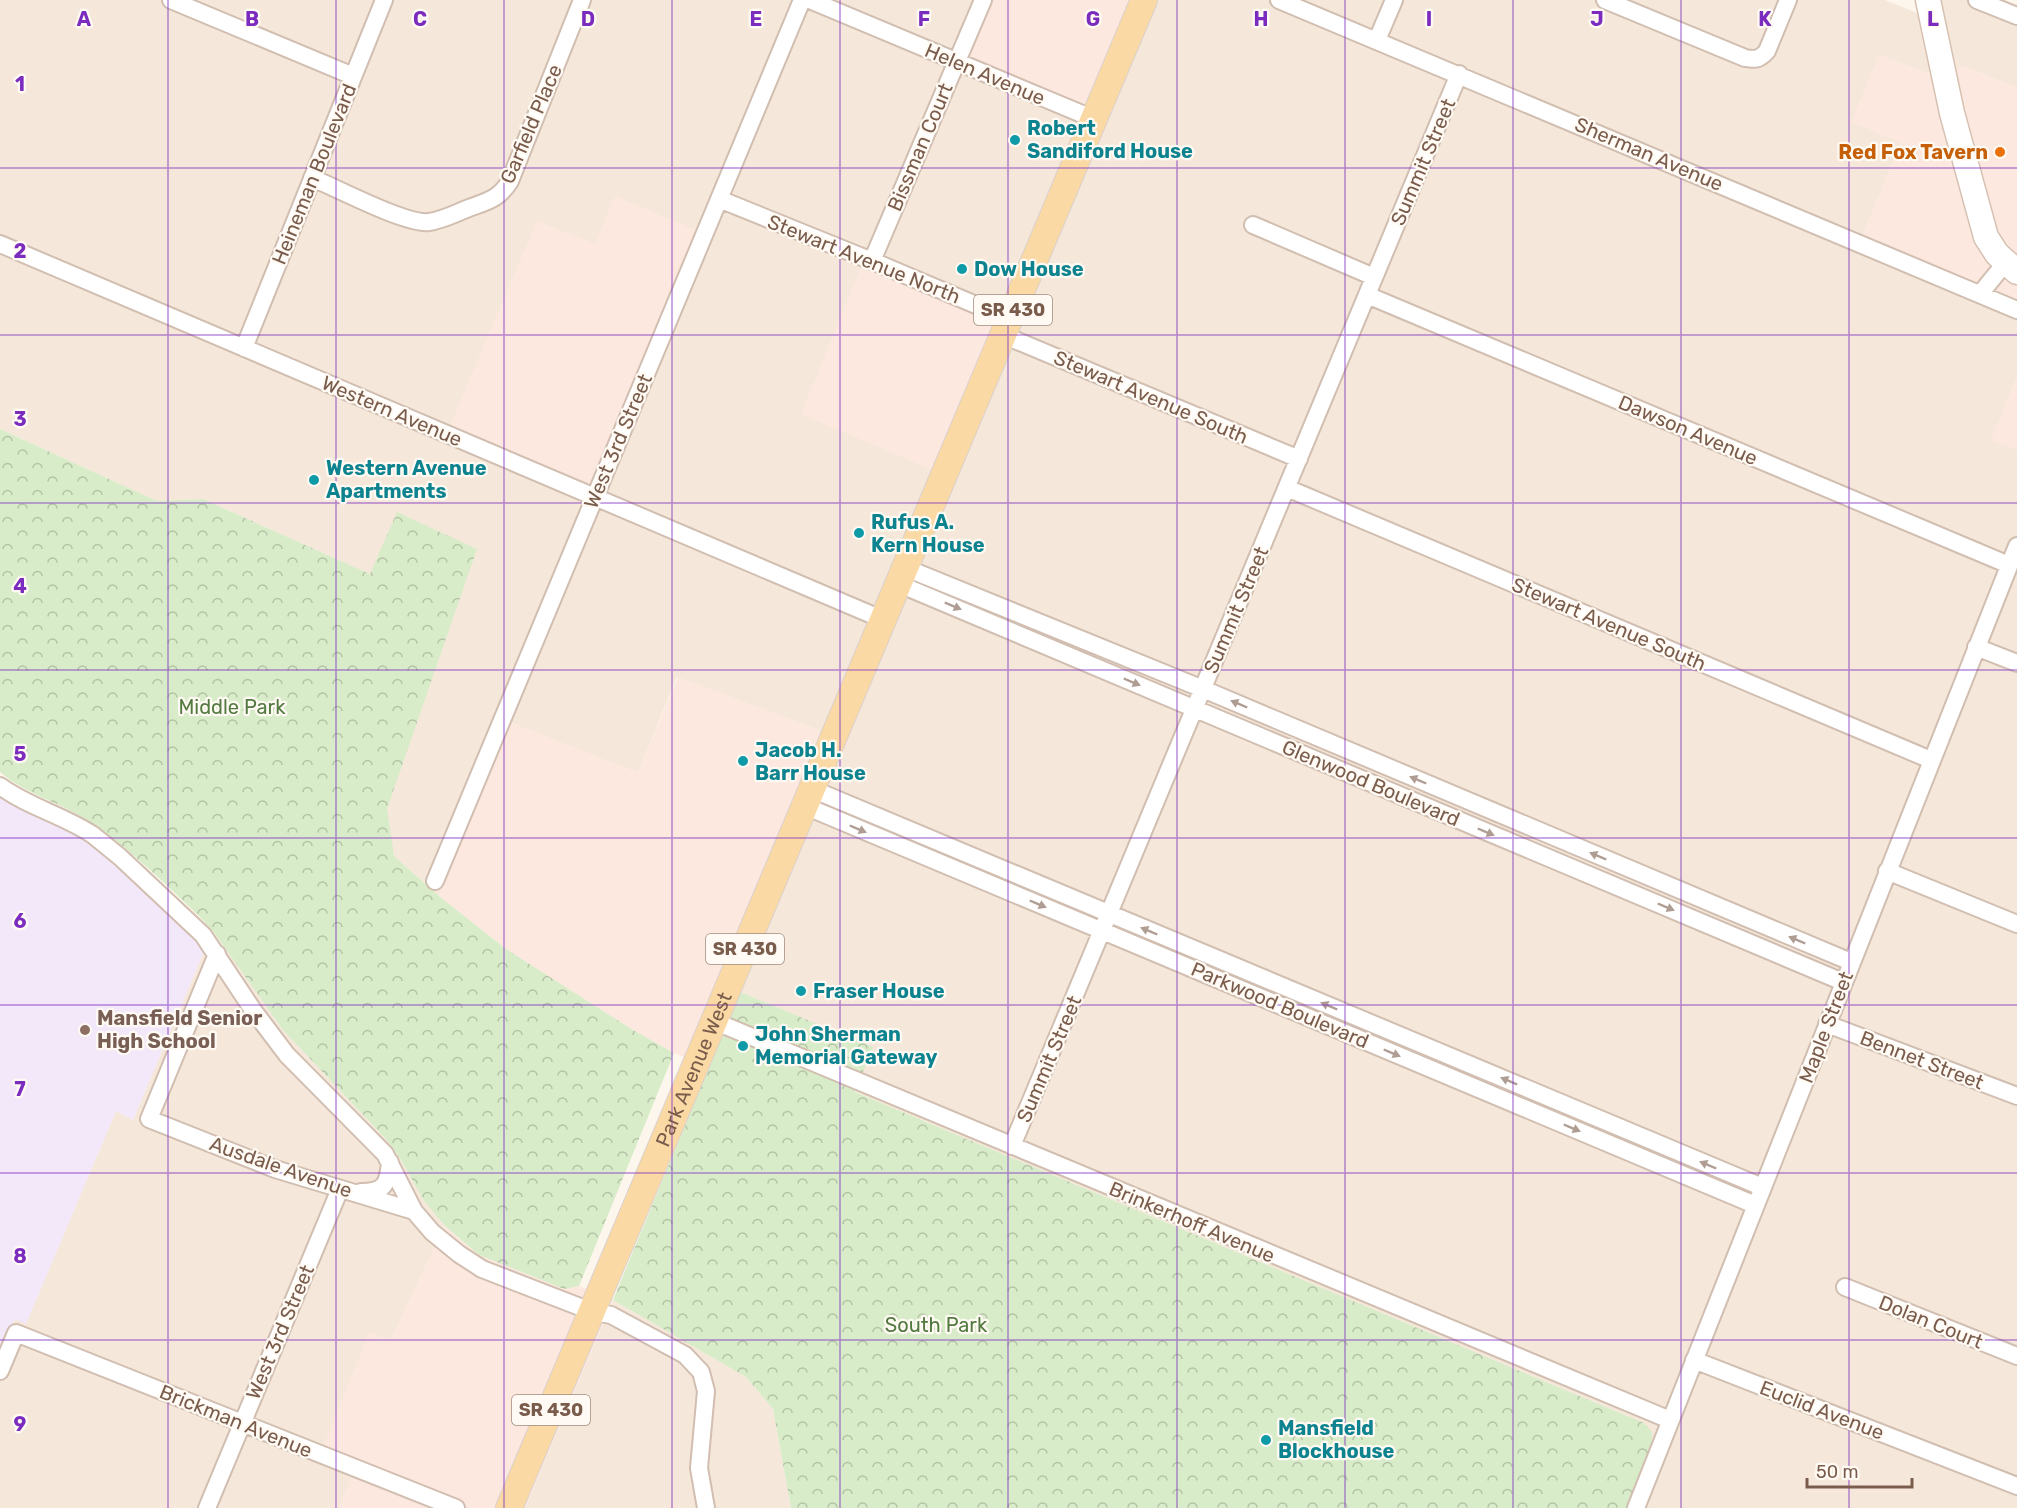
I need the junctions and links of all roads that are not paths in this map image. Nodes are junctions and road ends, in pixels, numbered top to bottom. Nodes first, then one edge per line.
1 (171, 0) edge
2 (384, 0) edge
3 (582, 0) edge
4 (802, 0) edge
5 (810, 0) edge
6 (983, 0) edge
7 (1144, 0) edge
8 (1279, 0) edge
9 (1394, 0) edge
10 (1605, 0) edge
11 (1788, 0) edge
12 (1928, 0) edge
13 (1977, 0) edge
14 (2017, 16) edge
15 (1377, 40) junction
16 (957, 62) junction
17 (1459, 74) junction
18 (353, 76) junction
19 (1094, 119) junction
20 (312, 178) junction
21 (719, 199) junction
22 (1253, 225) dead end
23 (0, 244) edge
24 (872, 261) junction
25 (2012, 267) edge
26 (1374, 277) junction
27 (1980, 294) junction
28 (1367, 295) junction
29 (2017, 310) edge
30 (1006, 327) junction
31 (244, 348) junction
32 (1299, 459) junction
33 (1287, 488) junction
34 (595, 497) junction
35 (2017, 546) edge
36 (2009, 565) junction
37 (902, 576) junction
38 (884, 620) junction
39 (1976, 647) junction
40 (2017, 663) edge
41 (1203, 689) junction
42 (1195, 709) junction
43 (1931, 760) junction
44 (0, 786) edge
45 (808, 797) junction
46 (1887, 871) junction
47 (435, 881) dead end
48 (1109, 914) junction
49 (2017, 924) edge
50 (1102, 931) junction
51 (217, 954) junction
52 (1851, 962) junction
53 (1843, 982) junction
54 (714, 1021) junction
55 (1827, 1024) junction
56 (2017, 1096) edge
57 (1012, 1146) junction
58 (390, 1162) junction
59 (1762, 1187) junction
60 (347, 1191) junction
61 (1755, 1205) junction
62 (414, 1210) junction
63 (1845, 1287) dead end
64 (593, 1312) junction
65 (2017, 1356) edge
66 (1694, 1360) junction
67 (0, 1371) edge
68 (1670, 1420) junction
69 (242, 1424) junction
70 (2017, 1486) edge
71 (207, 1508) edge
72 (456, 1508) edge
73 (509, 1508) edge
74 (706, 1508) edge
75 (1636, 1508) edge

1 - 18 street
2 - 18 street, Heineman Boulevard
3 - 20 street, Garfield Place
4 - 21 street, West 3rd Street
5 - 16 street, Helen Avenue
6 - 16 street, Bissman Court
7 - 19 main road, Park Avenue West / SR 430
8 - 15 street, Sherman Avenue
9 - 15 street
10 - 11 street
12 - 25 street
13 - 14 street
15 - 17 street, Sherman Avenue
16 - 19 street, Helen Avenue
16 - 24 street, Bissman Court
17 - 26 street, Summit Street
17 - 27 street, Sherman Avenue
18 - 20 street, Heineman Boulevard
19 - 30 main road, Park Avenue West / SR 430
20 - 31 street, Heineman Boulevard
21 - 24 street, Stewart Avenue North
21 - 34 street, West 3rd Street
22 - 26 street
23 - 31 street, Western Avenue
24 - 30 street, Stewart Avenue North
25 - 27 street
26 - 28 street, Summit Street
27 - 29 street, Sherman Avenue
28 - 32 street, Summit Street
28 - 36 street, Dawson Avenue
30 - 32 street, Stewart Avenue South
30 - 37 main road, Park Avenue West / SR 430
31 - 34 street, Western Avenue
32 - 33 street, Summit Street
33 - 41 street, Summit Street
33 - 43 street, Stewart Avenue South
34 - 38 street, Western Avenue
34 - 47 street, West 3rd Street
35 - 36 street, Maple Street
36 - 39 street, Maple Street
37 - 38 main road, Park Avenue West / SR 430
37 - 41 street, Glenwood Boulevard
37 -> 42 street, Glenwood Boulevard
38 - 45 main road, Park Avenue West / SR 430
39 - 40 street
39 - 43 street, Maple Street
41 - 42 street, Summit Street
52 -> 41 street, Glenwood Boulevard
42 - 48 street, Summit Street
42 -> 53 street, Glenwood Boulevard
43 - 46 street, Maple Street
44 - 51 street
45 - 48 street
45 -> 50 street, Parkwood Boulevard
45 - 54 main road, Park Avenue West / SR 430
46 - 49 street
46 - 52 street, Maple Street
48 - 50 street, Summit Street
59 -> 48 street
50 - 57 street, Summit Street
50 -> 61 street, Parkwood Boulevard
51 - 58 street
51 - 60 street, Ausdale Avenue
52 - 53 street, Maple Street
53 - 55 street, Maple Street
54 - 57 street, Brinkerhoff Avenue
54 - 64 main road, Park Avenue West / SR 430
55 - 56 street, Bennet Street
55 - 59 street, Maple Street
57 - 68 street, Brinkerhoff Avenue
58 - 60 street
58 - 62 street
59 - 61 street, Maple Street
60 - 62 street, Ausdale Avenue
60 - 69 street, West 3rd Street
61 - 66 street, Maple Street
62 - 64 street
63 - 65 street, Dolan Court
64 - 73 main road, Park Avenue West / SR 430
64 - 74 street
66 - 68 street, Maple Street
66 - 70 street, Euclid Avenue
67 - 69 street, Brickman Avenue
68 - 75 street, Maple Street
69 - 71 street, West 3rd Street
69 - 72 street, Brickman Avenue

